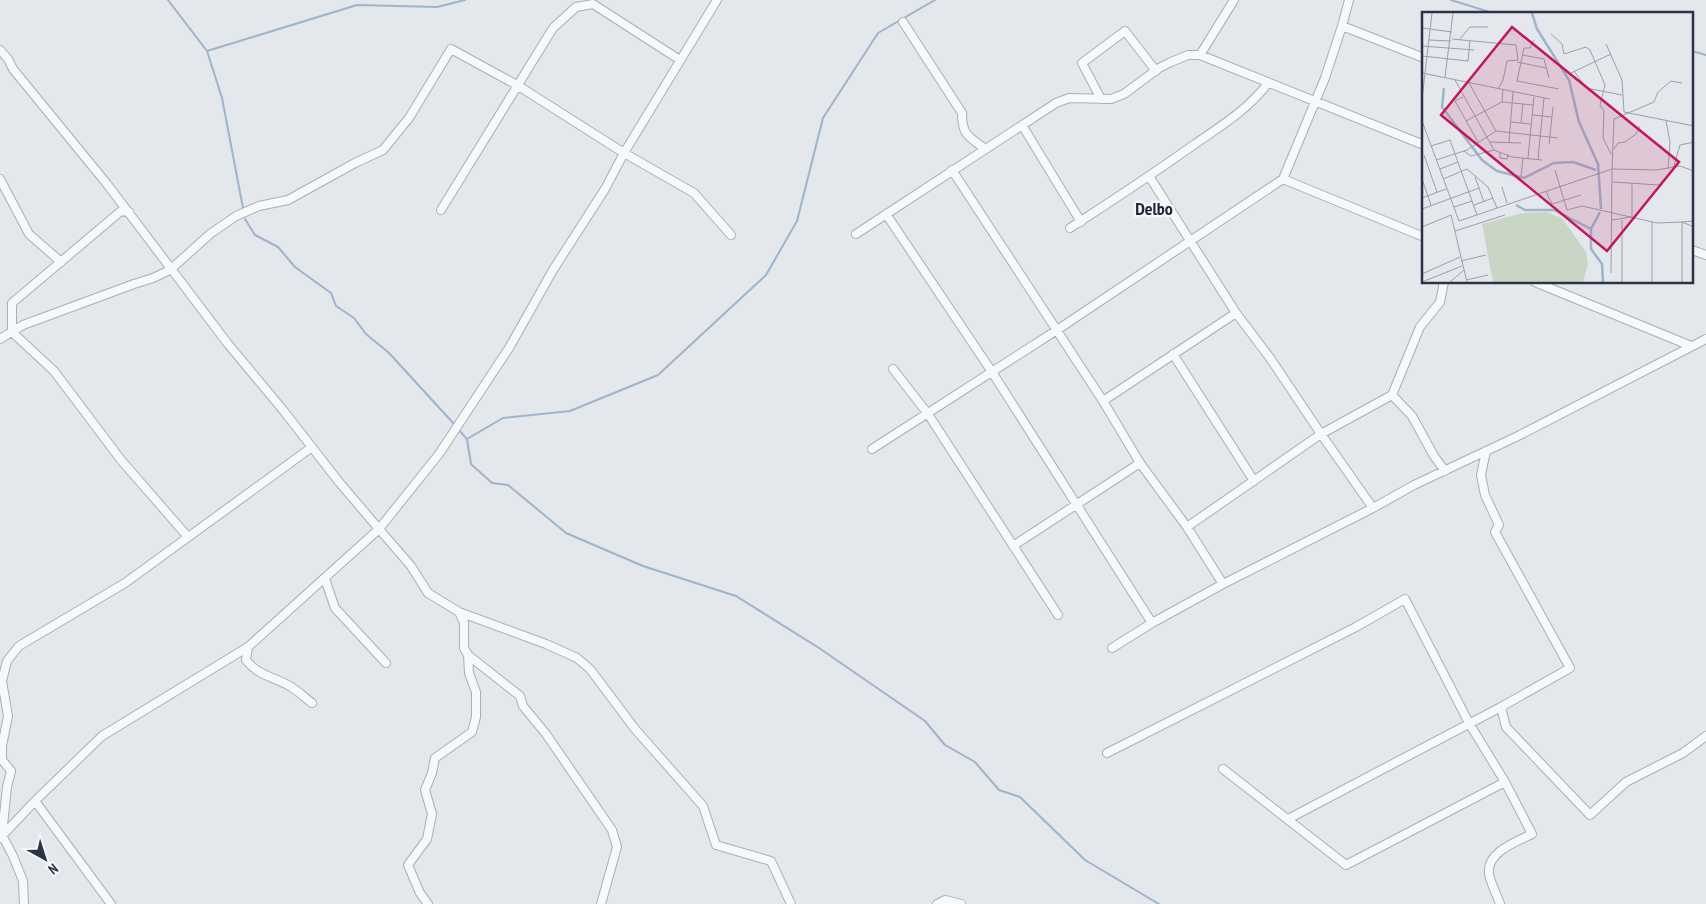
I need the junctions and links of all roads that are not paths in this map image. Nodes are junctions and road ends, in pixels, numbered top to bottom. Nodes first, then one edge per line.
1 (717, 0) edge
2 (1234, 0) edge
3 (1349, 0) edge
4 (903, 22) dead end
5 (1342, 26) junction
6 (0, 50) edge
7 (1200, 54) junction
8 (1422, 57) edge
9 (680, 60) junction
10 (1156, 71) junction
11 (1268, 83) junction
12 (517, 85) junction
13 (1101, 99) junction
14 (1315, 101) junction
15 (1022, 125) junction
16 (1422, 144) edge
17 (985, 149) junction
18 (624, 153) junction
19 (952, 170) junction
20 (1149, 176) junction
21 (0, 179) edge
22 (1284, 179) junction
23 (441, 210) dead end
24 (129, 212) junction
25 (886, 214) junction
26 (1081, 222) junction
27 (1070, 228) dead end
28 (856, 234) dead end
29 (730, 235) dead end
30 (1422, 236) edge
31 (1190, 242) junction
32 (1694, 251) edge
33 (1706, 255) edge
34 (61, 262) junction
35 (170, 270) junction
36 (1444, 284) edge
37 (1540, 284) edge
38 (1236, 313) junction
39 (1056, 330) junction
40 (12, 332) junction
41 (0, 339) edge
42 (1706, 339) edge
43 (1691, 346) junction
44 (1173, 354) junction
45 (894, 368) dead end
46 (992, 372) junction
47 (1392, 395) junction
48 (1103, 401) junction
49 (928, 414) junction
50 (1321, 434) junction
51 (312, 447) junction
52 (872, 449) dead end
53 (1486, 451) junction
54 (1140, 463) junction
55 (1445, 471) junction
56 (1254, 481) junction
57 (1077, 504) junction
58 (1373, 508) junction
59 (1187, 528) junction
60 (379, 529) junction
61 (188, 537) junction
62 (1013, 546) junction
63 (324, 579) junction
64 (1223, 584) junction
65 (458, 612) junction
66 (1058, 615) dead end
67 (1152, 623) junction
68 (248, 648) junction
69 (1112, 648) dead end
70 (468, 655) junction
71 (386, 663) dead end
72 (312, 703) dead end
73 (1501, 707) junction
74 (1469, 723) junction
75 (1706, 736) edge
76 (1107, 752) dead end
77 (1223, 769) dead end
78 (1505, 782) junction
79 (35, 801) junction
80 (1288, 818) junction
81 (1, 837) edge
82 (24, 904) edge
83 (111, 904) edge
84 (428, 904) edge
85 (601, 904) edge
86 (791, 904) edge
87 (937, 904) edge
88 (961, 904) edge
89 (1500, 904) edge

1 - 9 street
2 - 7 street
3 - 5 street
4 - 17 street
5 - 8 street
5 - 14 street
6 - 24 street
7 - 10 street
7 - 11 street
9 - 12 street
9 - 18 street
10 - 13 street
10 - 13 street
11 - 14 street
11 - 20 street
12 - 18 street
12 - 23 street
12 - 35 street
13 - 15 street
14 - 16 street
14 - 22 street
15 - 17 street
15 - 26 street
17 - 19 street
18 - 29 street
18 - 60 street
19 - 25 street
19 - 39 street
20 - 26 street
20 - 31 street
21 - 34 street
22 - 30 street
22 - 31 street
24 - 34 street
24 - 35 street
25 - 28 street
25 - 46 street
26 - 27 street
31 - 38 street
31 - 39 street
32 - 33 street
34 - 40 street
35 - 40 street
35 - 51 street
36 - 47 street
37 - 43 street
38 - 44 street
38 - 50 street
39 - 46 street
39 - 48 street
40 - 41 street
40 - 61 street
42 - 43 street
43 - 53 street
44 - 48 street
44 - 56 street
45 - 49 street
46 - 49 street
46 - 57 street
47 - 50 street
47 - 55 street
48 - 54 street
49 - 52 street
49 - 62 street
50 - 56 street
50 - 58 street
51 - 60 street
51 - 61 street
53 - 55 street
53 - 73 street
54 - 57 street
54 - 59 street
55 - 58 street
56 - 59 street
57 - 62 street
57 - 67 street
58 - 64 street
59 - 64 street
60 - 63 street
60 - 65 street
61 - 81 street
62 - 66 street
63 - 68 street
63 - 71 street
64 - 67 street
65 - 70 street
65 - 86 street
67 - 69 street
68 - 72 street
68 - 79 street
70 - 84 street
70 - 85 street
73 - 74 street
73 - 75 street
74 - 76 street
74 - 78 street
74 - 80 street
77 - 80 street
78 - 80 street
78 - 89 street
79 - 81 street
79 - 83 street
81 - 82 street
87 - 88 street

